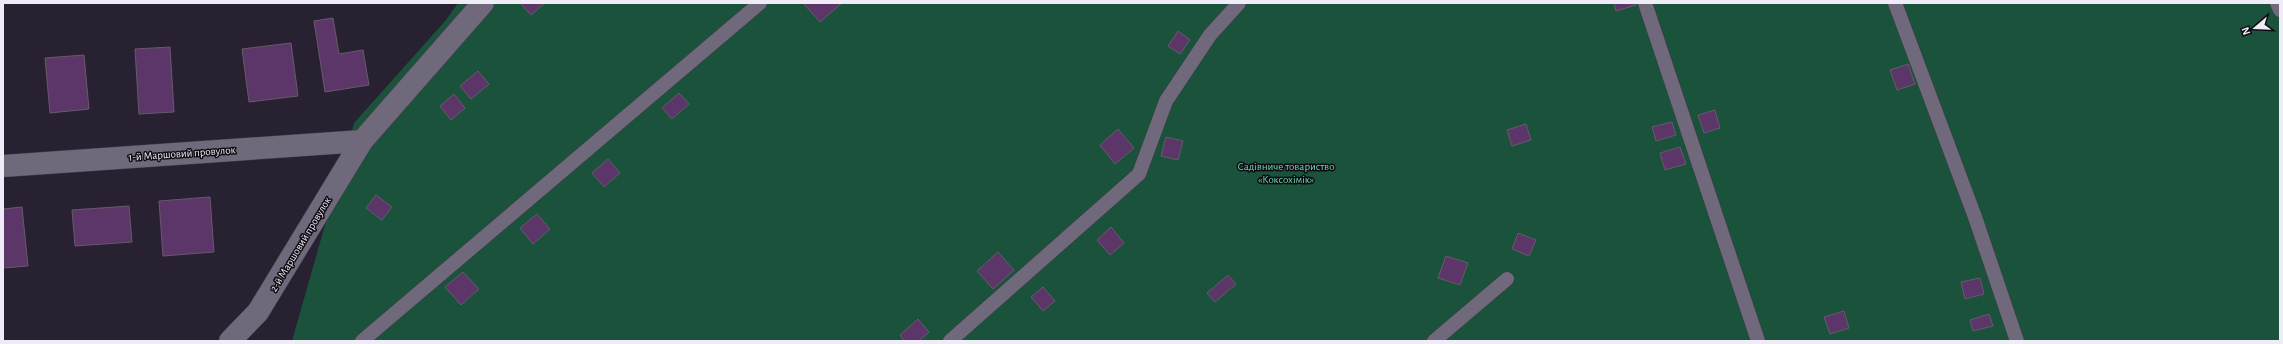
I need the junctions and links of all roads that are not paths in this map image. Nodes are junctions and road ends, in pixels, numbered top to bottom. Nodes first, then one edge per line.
1 (483, 3) edge
2 (760, 3) edge
3 (1239, 3) edge
4 (1645, 3) edge
5 (1895, 3) edge
6 (2277, 3) edge
7 (2280, 10) edge
8 (362, 141) junction
9 (3, 166) edge
10 (1508, 279) dead end
11 (230, 341) edge
12 (362, 341) edge
13 (950, 341) edge
14 (1434, 341) edge
15 (1758, 341) edge
16 (2017, 341) edge

1 - 8 street, 2-й Маршовий провулок
2 - 12 lane
3 - 13 lane
4 - 15 lane
5 - 16 lane
6 - 7 lane
8 - 9 street, 1-й Маршовий провулок
8 - 11 street, 2-й Маршовий провулок
10 - 14 lane

